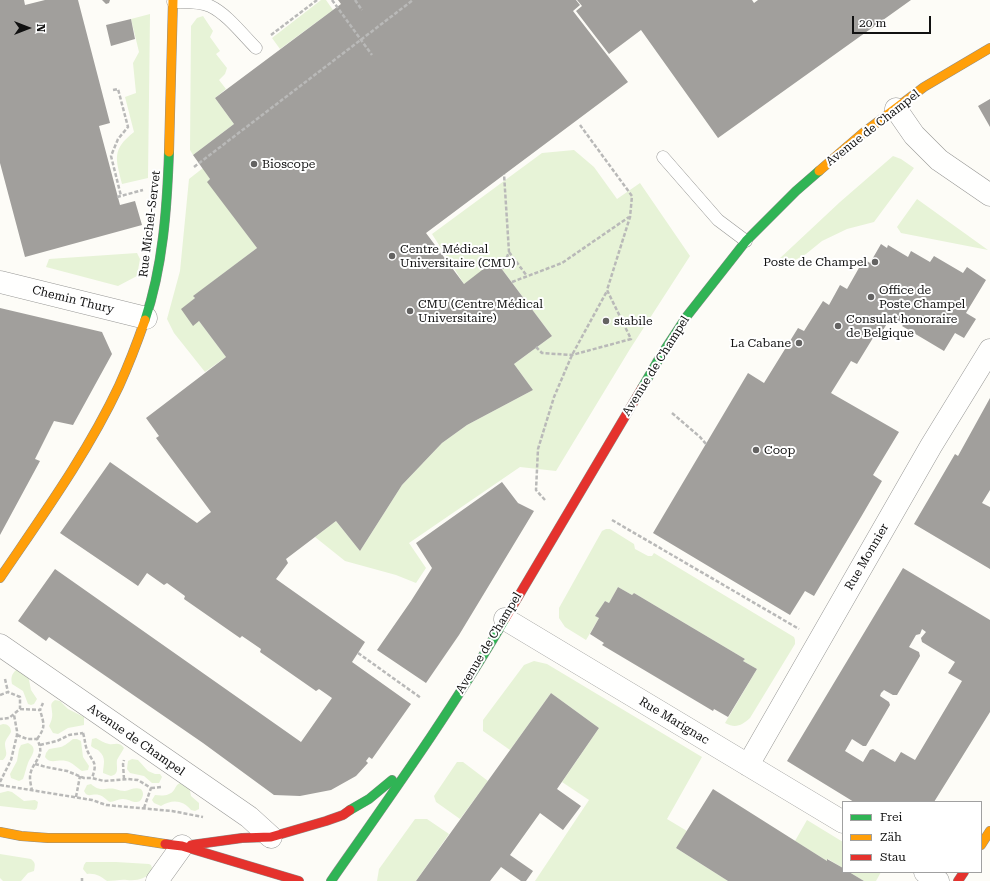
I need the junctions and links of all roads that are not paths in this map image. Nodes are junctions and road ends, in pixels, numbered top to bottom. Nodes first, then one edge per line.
1 (173, 1) edge
2 (256, 48) road end
3 (990, 48) edge
4 (896, 109) junction
5 (663, 156) dead end
6 (990, 195) edge
7 (746, 241) junction
8 (0, 282) edge
9 (146, 318) junction
10 (990, 350) edge
11 (0, 578) edge
12 (505, 619) junction
13 (0, 645) edge
14 (413, 763) junction
15 (748, 765) junction
16 (842, 821) edge
17 (990, 831) edge
18 (0, 832) edge
19 (271, 837) junction
20 (982, 843) edge
21 (182, 846) junction
22 (926, 873) edge
23 (157, 881) edge
24 (299, 881) edge
25 (331, 881) edge
26 (938, 881) edge

1 - 2 lane
1 - 9 street, Rue Michel-Servet
3 - 4 street, Avenue de Champel
4 - 6 street
4 - 7 street, Avenue de Champel
5 - 7 lane
7 - 12 street, Avenue de Champel
8 - 9 street, Chemin Thury
9 - 11 street, Rue Michel-Servet
10 - 15 street, Rue Monnier
12 - 14 street, Avenue de Champel
12 - 15 street, Rue Marignac
13 - 19 street, Avenue de Champel
14 - 19 street, Avenue de Champel
14 - 25 street, Avenue de Champel
15 - 16 street, Rue Marignac
17 - 20 street
18 - 21 street, Avenue de Champel
19 - 21 street, Avenue de Champel
21 - 23 street
21 - 24 street, Avenue de Champel
22 - 26 street

